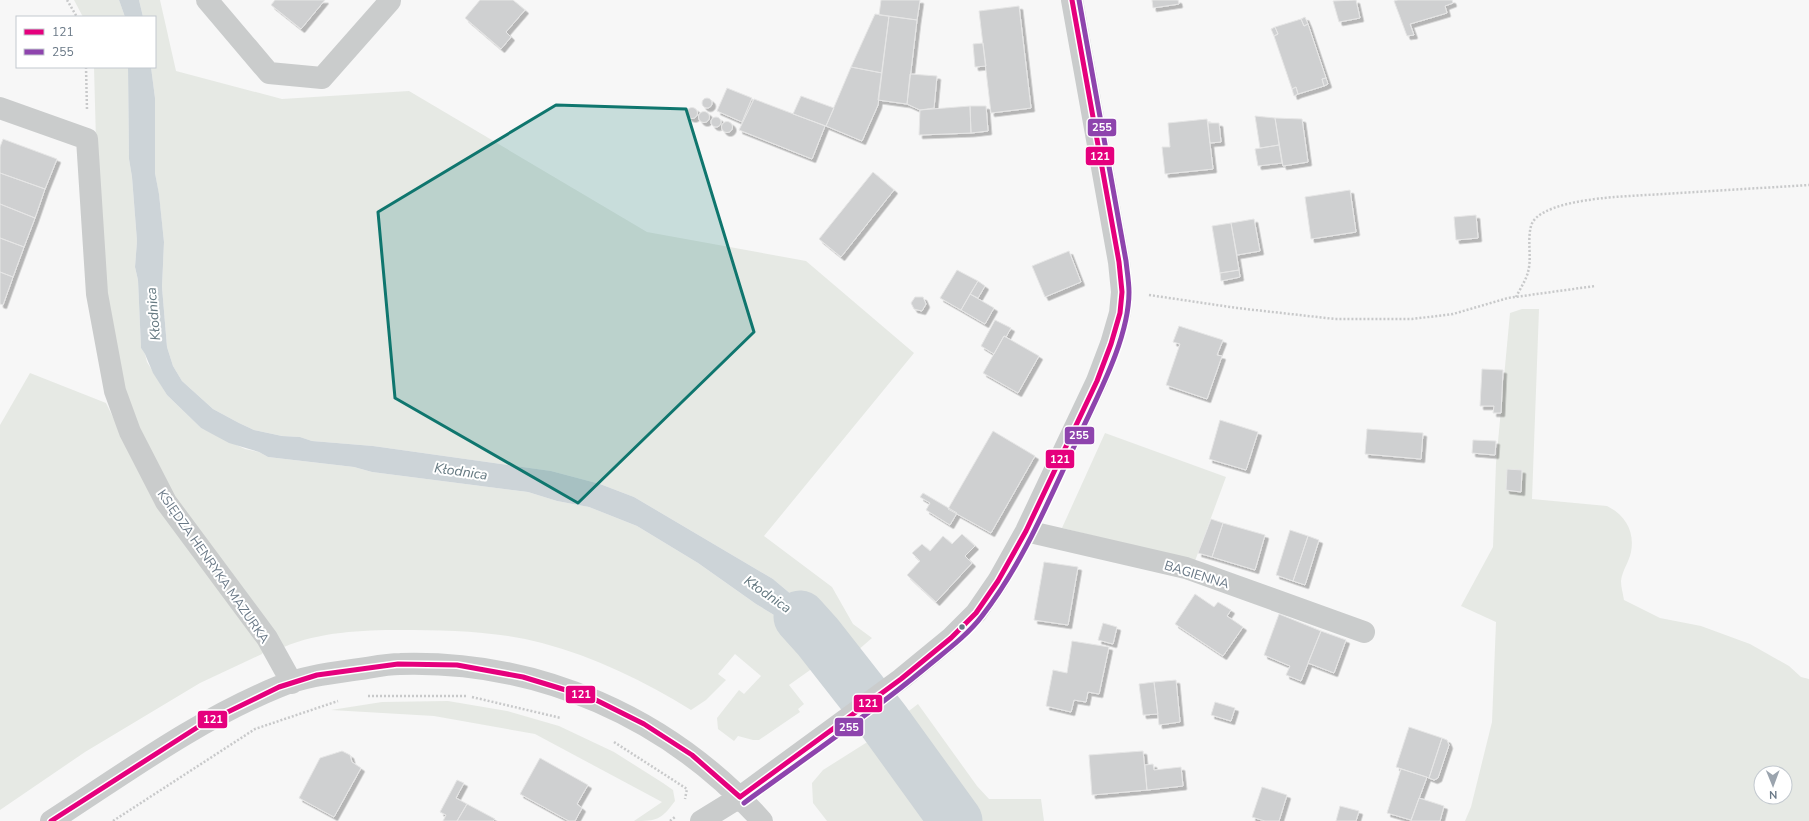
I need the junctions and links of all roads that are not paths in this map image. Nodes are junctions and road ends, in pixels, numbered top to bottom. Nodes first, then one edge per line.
1 (207, 0) edge
2 (390, 0) edge
3 (1072, 0) edge
4 (0, 108) edge
5 (1026, 532) junction
6 (1364, 632) dead end
7 (292, 683) junction
8 (740, 796) junction
9 (51, 821) edge
10 (701, 821) edge
11 (762, 821) edge

1 - 2 street
3 - 5 street
4 - 7 street, KSIĘDZA HENRYKA MAZURKA
5 - 6 street, BAGIENNA
5 - 8 street
7 - 8 street
7 - 9 street
8 - 10 street
8 - 11 street

